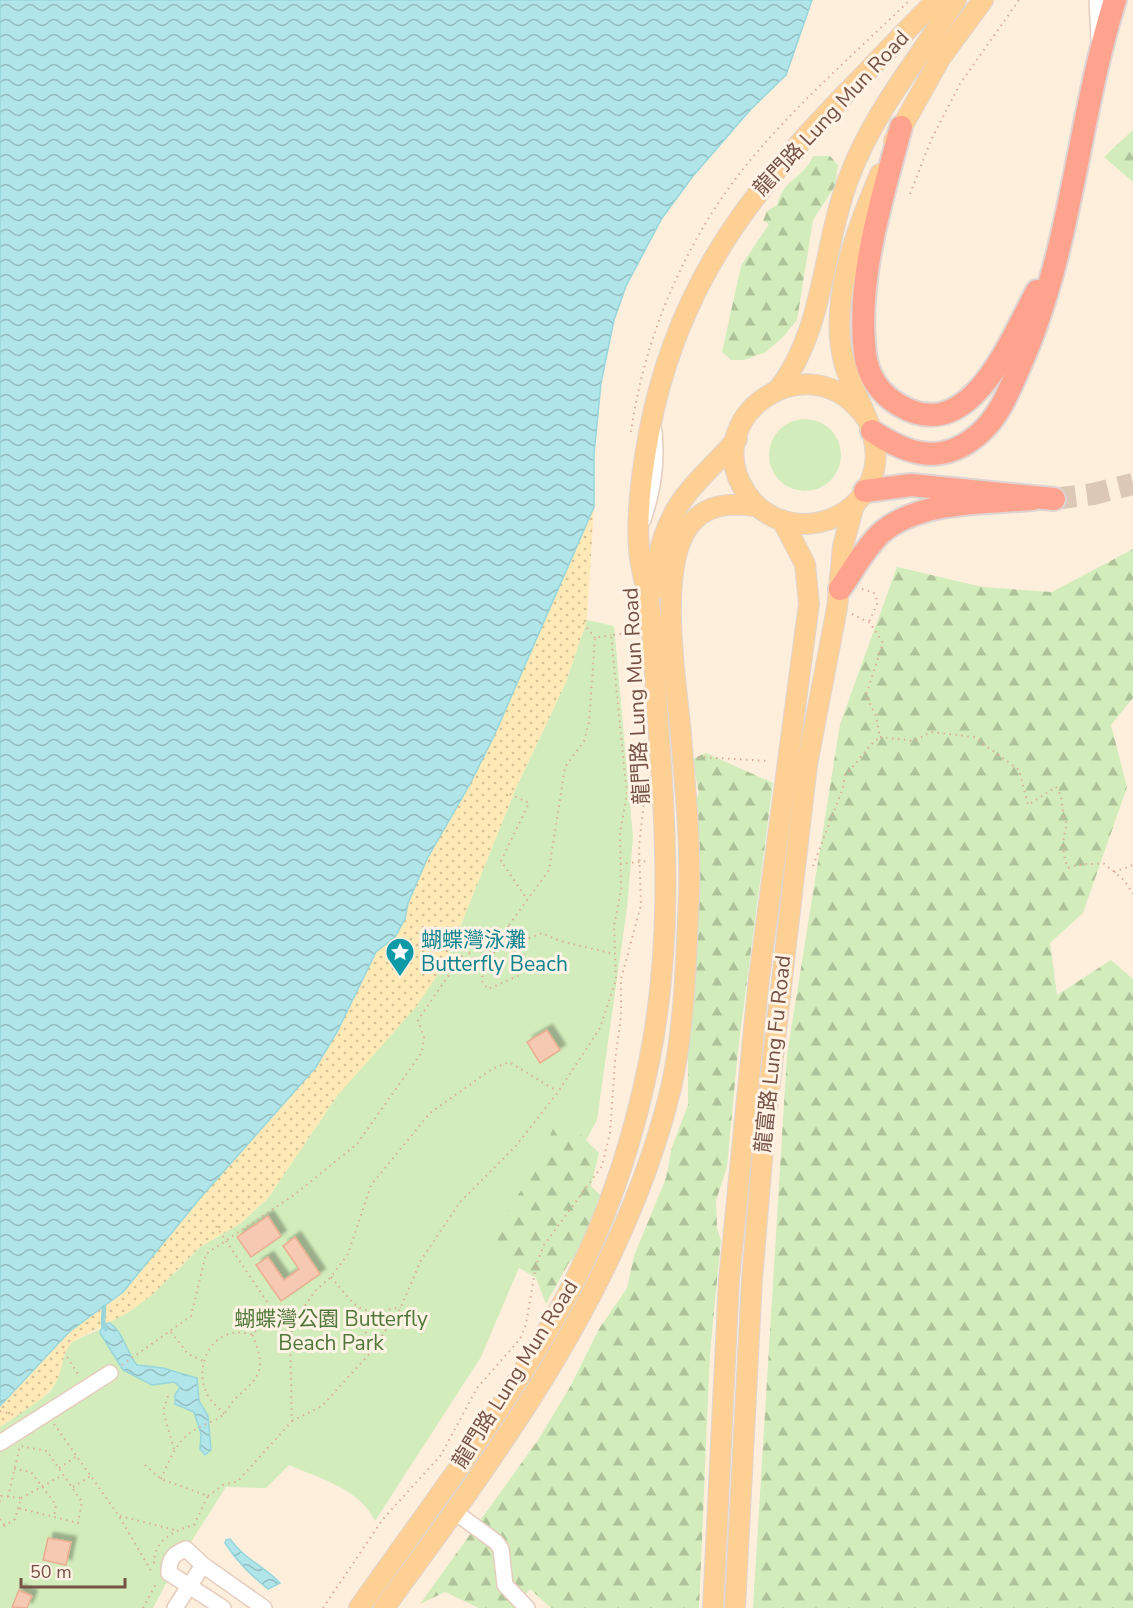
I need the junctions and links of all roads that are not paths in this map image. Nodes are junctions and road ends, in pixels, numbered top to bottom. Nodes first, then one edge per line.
1 (937, 0) edge
2 (956, 0) edge
3 (983, 0) edge
4 (1097, 0) edge
5 (1115, 0) edge
6 (1097, 59) junction
7 (901, 127) junction
8 (1061, 244) junction
9 (778, 390) junction
10 (869, 424) junction
11 (736, 439) junction
12 (860, 498) junction
13 (756, 506) junction
14 (782, 520) junction
15 (849, 589) junction
16 (641, 606) junction
17 (110, 1373) road end
18 (0, 1443) edge
19 (455, 1512) junction
20 (203, 1565) junction
21 (189, 1586) junction
22 (175, 1608) edge
23 (223, 1608) edge
24 (264, 1608) edge
25 (359, 1608) edge
26 (384, 1608) edge
27 (527, 1608) edge
28 (713, 1608) edge
29 (735, 1608) edge

1 - 16 main road, 龍門路 Lung Mun Road
2 - 9 main road
3 - 7 main road, 龍富路 Lung Fu Road
4 - 6 street
5 - 6 highway
6 - 8 highway
7 - 8 highway
7 - 10 main road, 龍富路 Lung Fu Road
8 - 10 highway
9 - 10 main road
9 - 11 main road
10 - 12 main road, 龍富路 Lung Fu Road
11 - 13 main road
11 - 16 main road
12 - 14 main road
12 - 15 main road, 龍富路 Lung Fu Road
12 - 15 highway
13 - 14 main road
13 - 19 main road, 龍門路 Lung Mun Road
14 - 28 main road, 龍富路 Lung Fu Road
15 - 29 main road, 龍富路 Lung Fu Road
16 - 25 main road, 龍門路 Lung Mun Road
17 - 18 street
19 - 26 main road, 龍門路 Lung Mun Road
19 - 27 street
20 - 21 street
20 - 21 street
20 - 24 street
21 - 22 street
21 - 23 street

